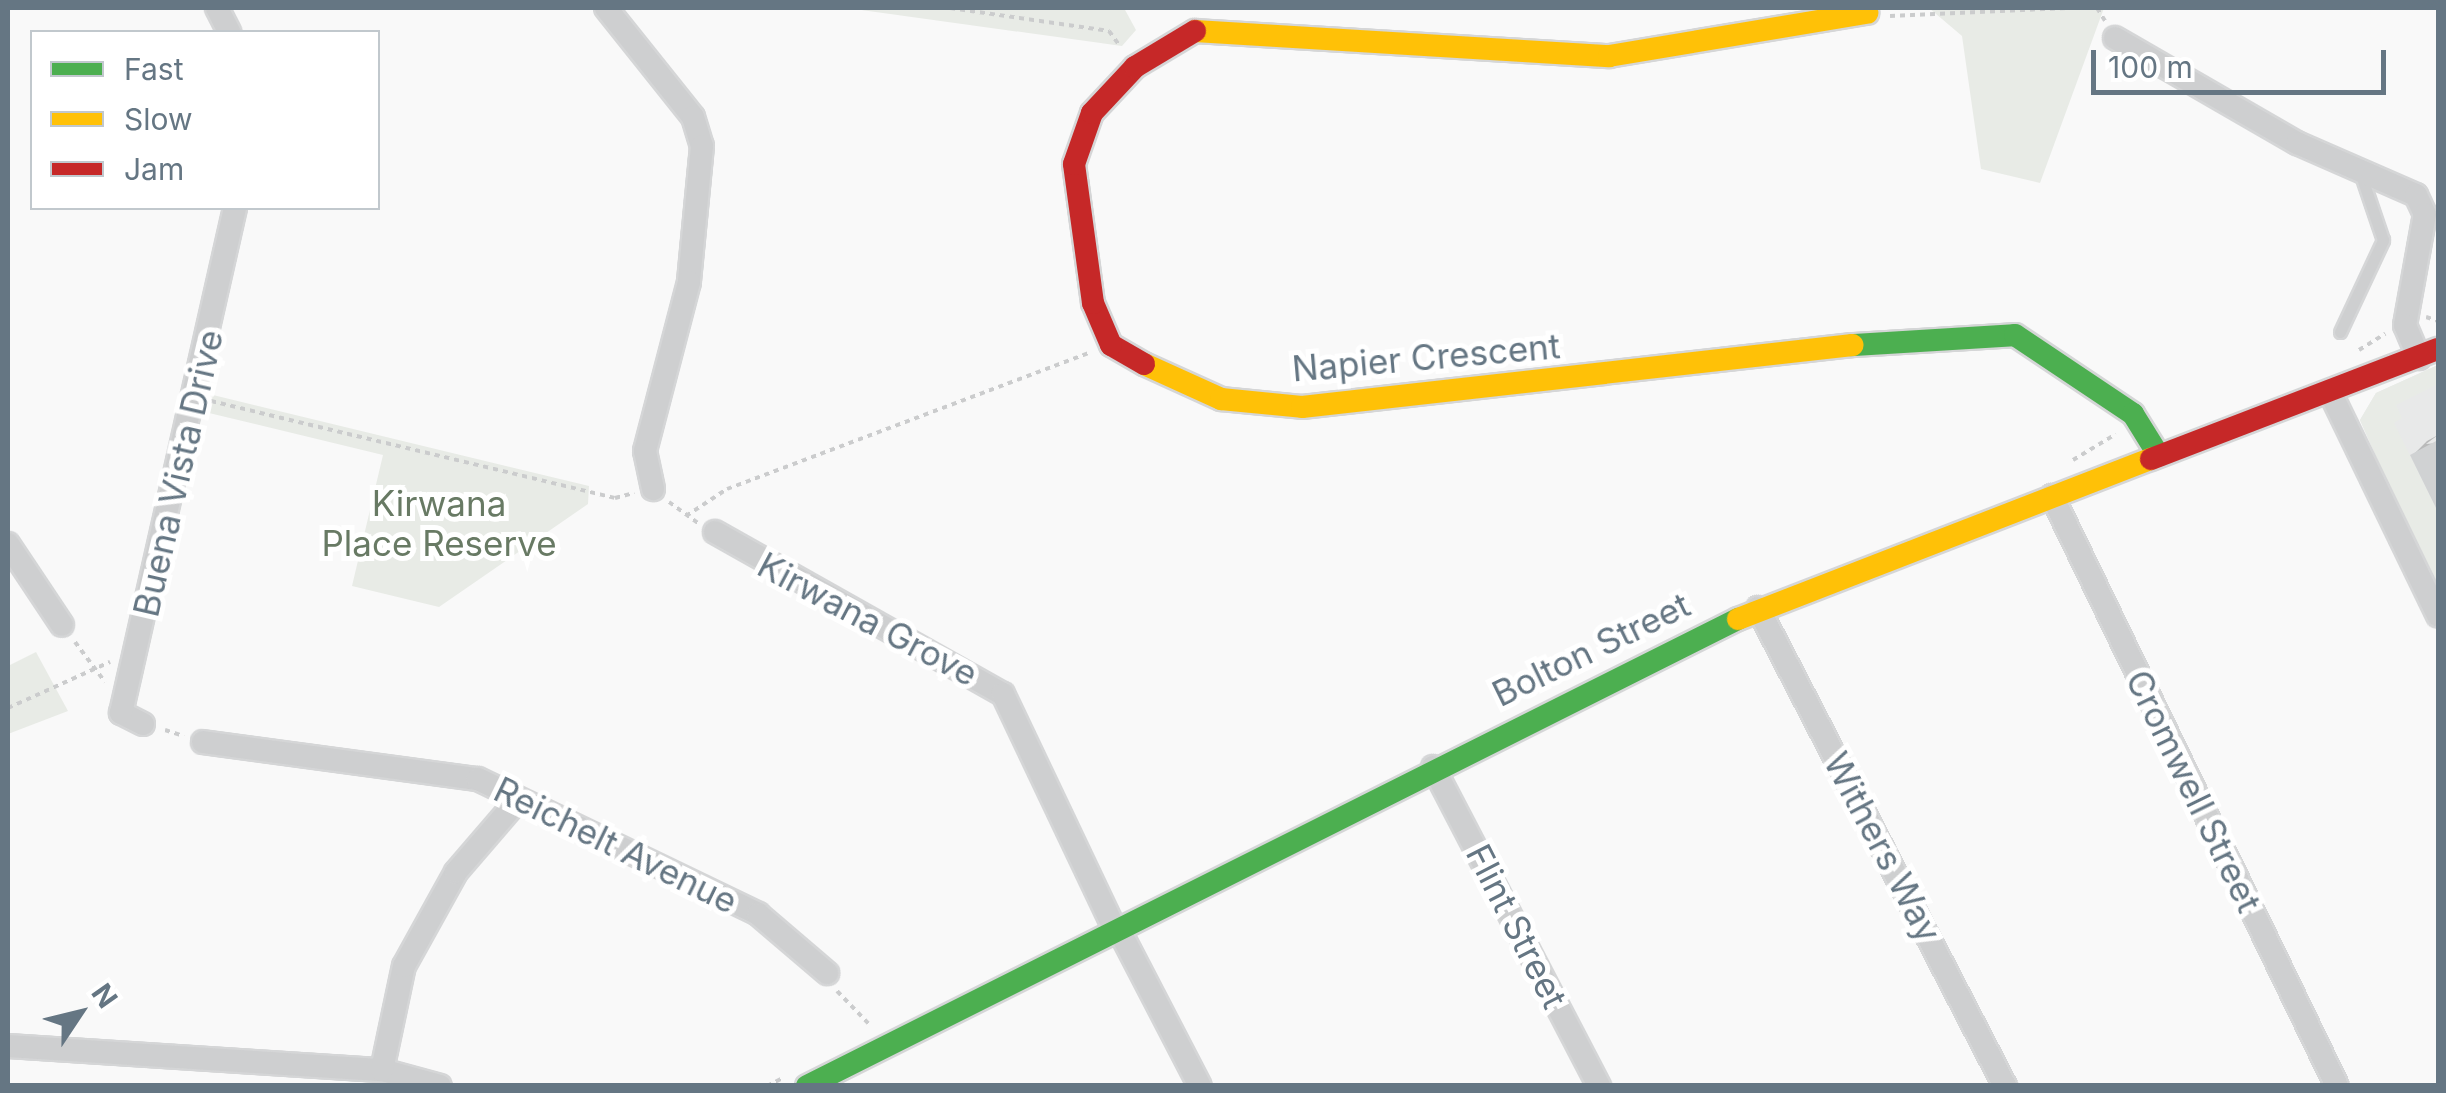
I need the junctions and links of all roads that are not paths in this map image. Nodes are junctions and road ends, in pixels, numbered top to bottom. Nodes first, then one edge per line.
1 (606, 8) edge
2 (1867, 13) road end
3 (2115, 38) dead end
4 (2358, 164) junction
5 (235, 210) edge
6 (2340, 332) dead end
7 (2429, 353) edge
8 (2331, 394) junction
9 (2159, 456) junction
10 (653, 489) road end
11 (2052, 496) junction
12 (715, 532) road end
13 (8, 544) edge
14 (1758, 608) junction
15 (2438, 614) edge
16 (62, 625) road end
17 (142, 724) road end
18 (203, 742) road end
19 (1433, 767) junction
20 (517, 801) junction
21 (1117, 929) junction
22 (828, 973) road end
23 (8, 1046) edge
24 (382, 1070) junction
25 (440, 1086) edge
26 (808, 1086) edge
27 (1200, 1086) edge
28 (1599, 1086) edge
29 (2006, 1086) edge
30 (2337, 1086) edge

1 - 10 street
2 - 9 street, Napier Crescent
3 - 4 street
4 - 6 lane
4 - 7 street
5 - 17 street, Buena Vista Drive
7 - 8 street, Bolton Street
8 - 9 street, Bolton Street
8 - 15 street
9 - 11 street, Bolton Street
11 - 14 street, Bolton Street
11 - 30 street, Cromwell Street
12 - 21 street, Kirwana Grove
13 - 16 street
14 - 19 street, Bolton Street
14 - 29 street, Withers Way
18 - 20 street, Reichelt Avenue
19 - 21 street, Bolton Street
19 - 28 street, Flint Street
20 - 22 street, Reichelt Avenue
20 - 24 street
21 - 26 street, Bolton Street
21 - 27 street, Kirwana Grove
23 - 24 street
24 - 25 street

